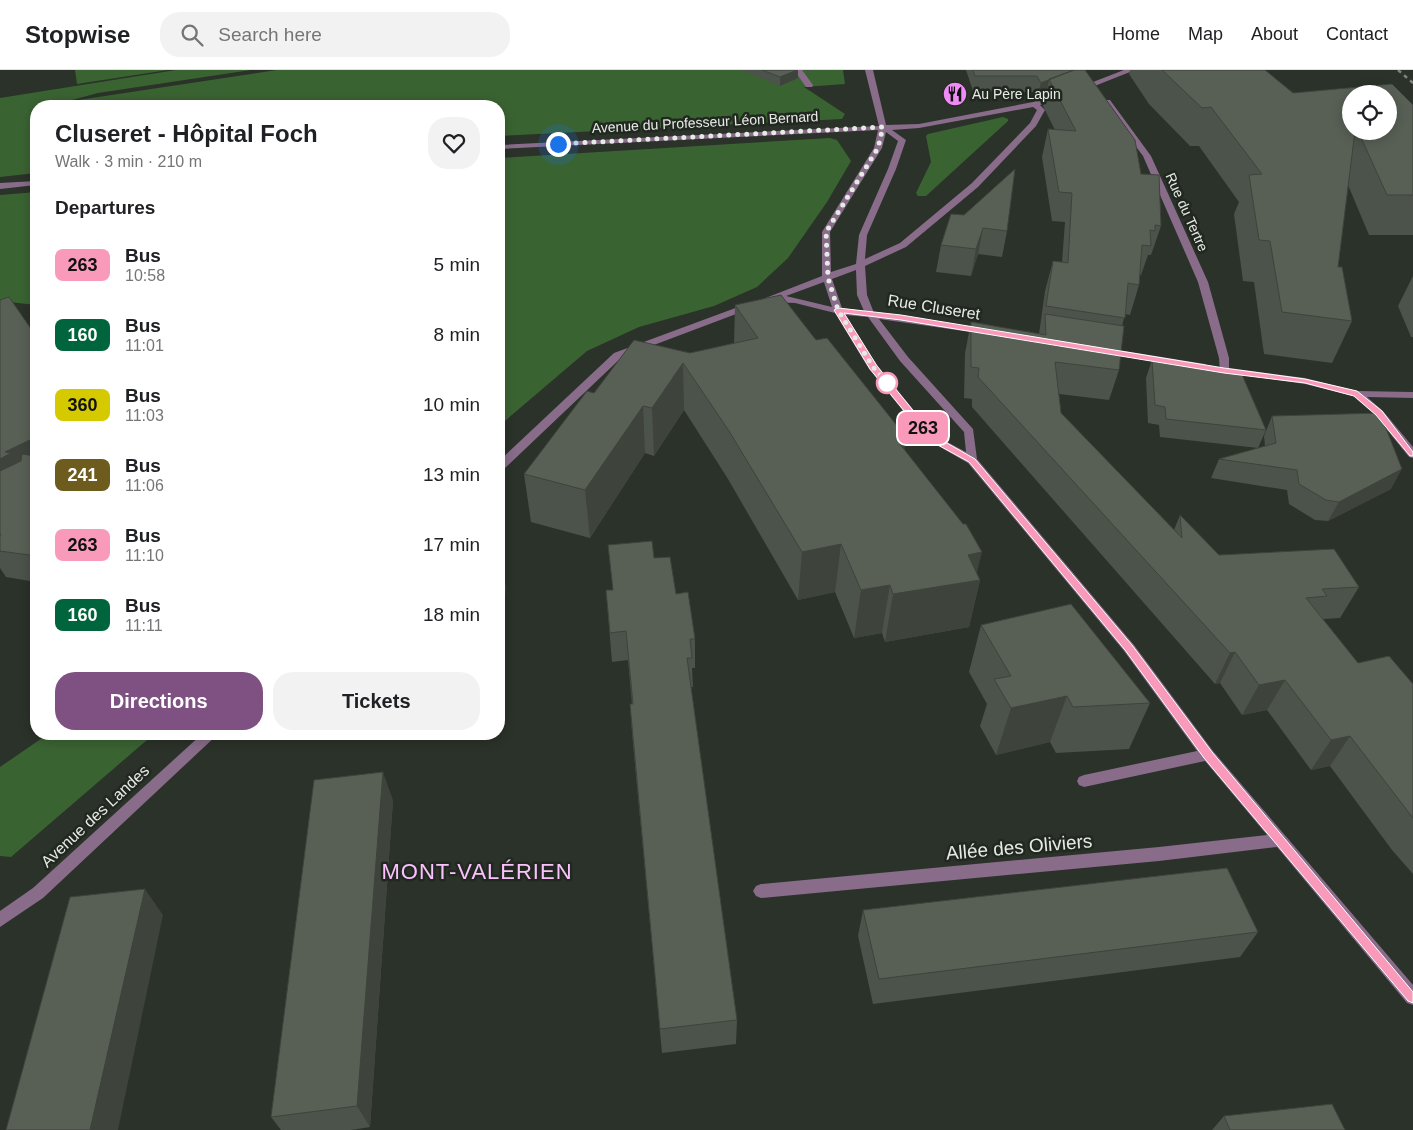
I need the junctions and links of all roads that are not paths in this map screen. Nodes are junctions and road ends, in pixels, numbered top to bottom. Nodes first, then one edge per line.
1 (798, 70) edge
2 (869, 70) edge
3 (1131, 70) edge
4 (809, 86) dead end
5 (1084, 87) junction
6 (1035, 104) junction
7 (883, 127) junction
8 (505, 147) edge
9 (30, 184) edge
10 (0, 186) edge
11 (860, 265) junction
12 (828, 278) junction
13 (770, 299) junction
14 (838, 310) junction
15 (870, 314) junction
16 (998, 334) edge
17 (1096, 350) edge
18 (1224, 370) junction
19 (1357, 394) junction
20 (1413, 395) edge
21 (1413, 454) edge
22 (505, 460) edge
23 (972, 460) junction
24 (204, 740) edge
25 (1208, 755) junction
26 (1084, 781) dead end
27 (1280, 840) junction
28 (761, 891) dead end
29 (0, 920) edge
30 (1413, 997) edge

1 - 4 street
2 - 7 street
3 - 5 street, Avenue du Professeur Léon Bernard
5 - 6 street, Avenue du Professeur Léon Bernard
5 - 18 street, Rue du Tertre
6 - 7 street, Avenue du Professeur Léon Bernard
6 - 11 street
7 - 8 street, Avenue du Professeur Léon Bernard
7 - 11 street
7 - 12 street
9 - 10 street
11 - 12 street
11 - 15 street
12 - 13 street
12 - 14 street
13 - 14 street
13 - 22 street
14 - 15 street, Rue Cluseret
14 - 23 street
15 - 16 street, Rue Cluseret
15 - 23 street
17 - 18 street
18 - 19 street
19 - 20 street
19 - 21 street
23 - 25 street
24 - 29 street, Avenue des Landes
25 - 26 street
25 - 27 street
27 - 28 street, Allée des Oliviers
27 - 30 street

